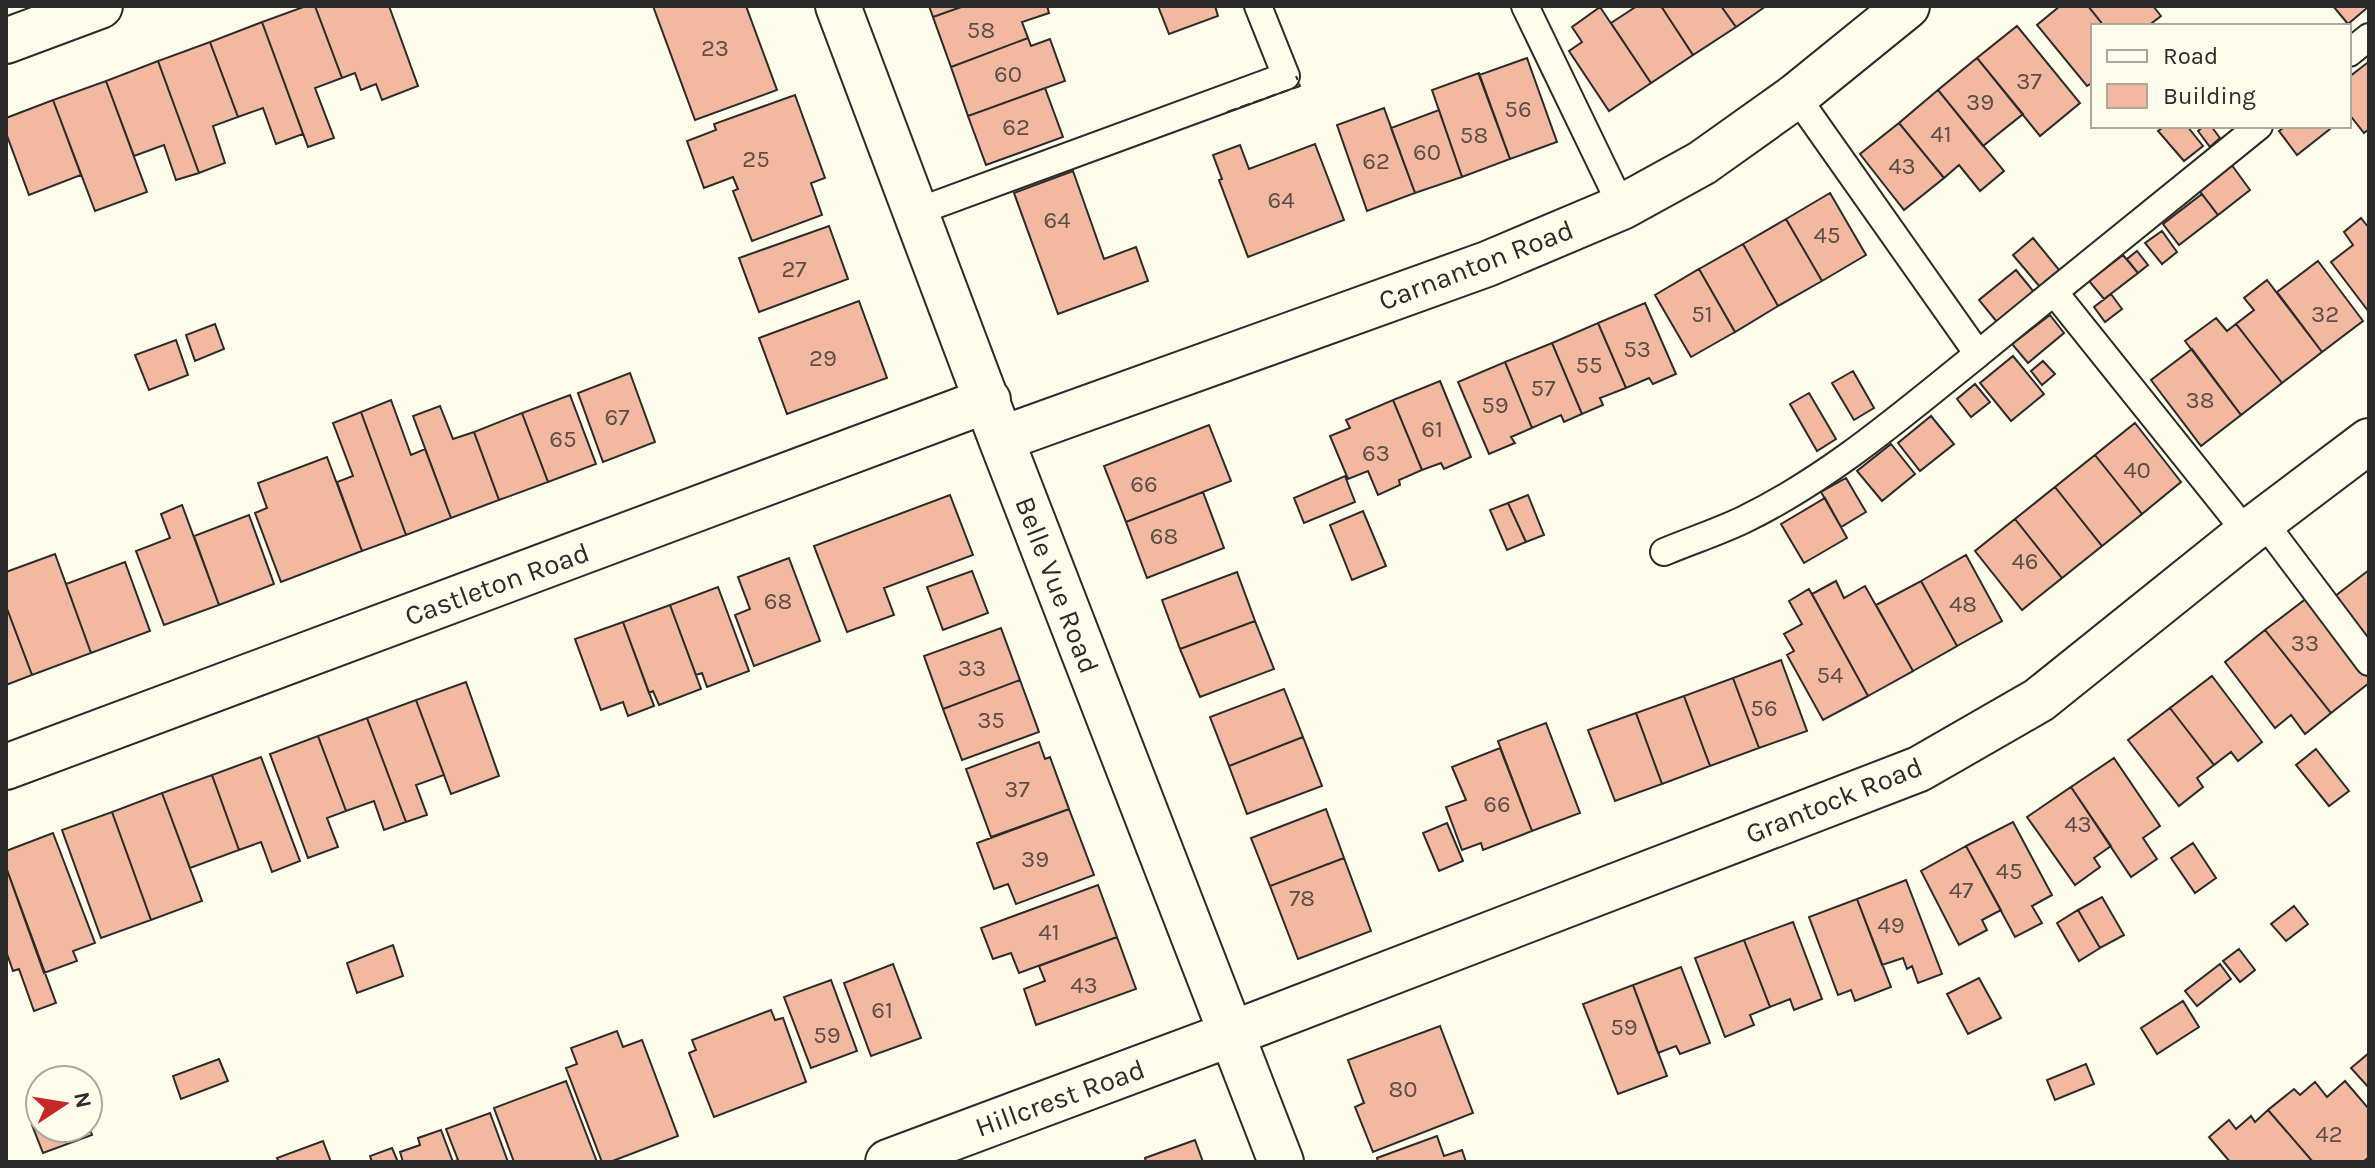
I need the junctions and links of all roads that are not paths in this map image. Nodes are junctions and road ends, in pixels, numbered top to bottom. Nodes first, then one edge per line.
1 (100, 6) edge
2 (838, 6) edge
3 (1258, 6) edge
4 (1525, 6) edge
5 (1907, 6) edge
6 (2369, 37) edge
7 (6, 41) edge
8 (2351, 51) edge
9 (1796, 96) junction
10 (2257, 128) edge
11 (1622, 207) junction
12 (916, 212) junction
13 (2054, 292) junction
14 (1978, 354) junction
15 (994, 420) junction
16 (2369, 441) edge
17 (2255, 527) junction
18 (1664, 552) dead end
19 (2369, 662) edge
20 (6, 767) edge
21 (1231, 1034) junction
22 (888, 1162) edge
23 (1281, 1162) edge

1 - 7 street
2 - 12 street, Belle Vue Road
3 - 12 lane
4 - 11 lane
5 - 9 street, Carnanton Road
6 - 8 lane
9 - 11 street, Carnanton Road
9 - 14 lane
10 - 13 lane
11 - 15 street, Carnanton Road
12 - 15 street, Belle Vue Road
13 - 14 lane
13 - 17 lane
14 - 18 lane
15 - 20 street, Castleton Road
15 - 21 street, Belle Vue Road
16 - 17 street, Grantock Road
17 - 19 lane
17 - 21 street, Grantock Road
21 - 22 street, Hillcrest Road
21 - 23 street, Belle Vue Road

